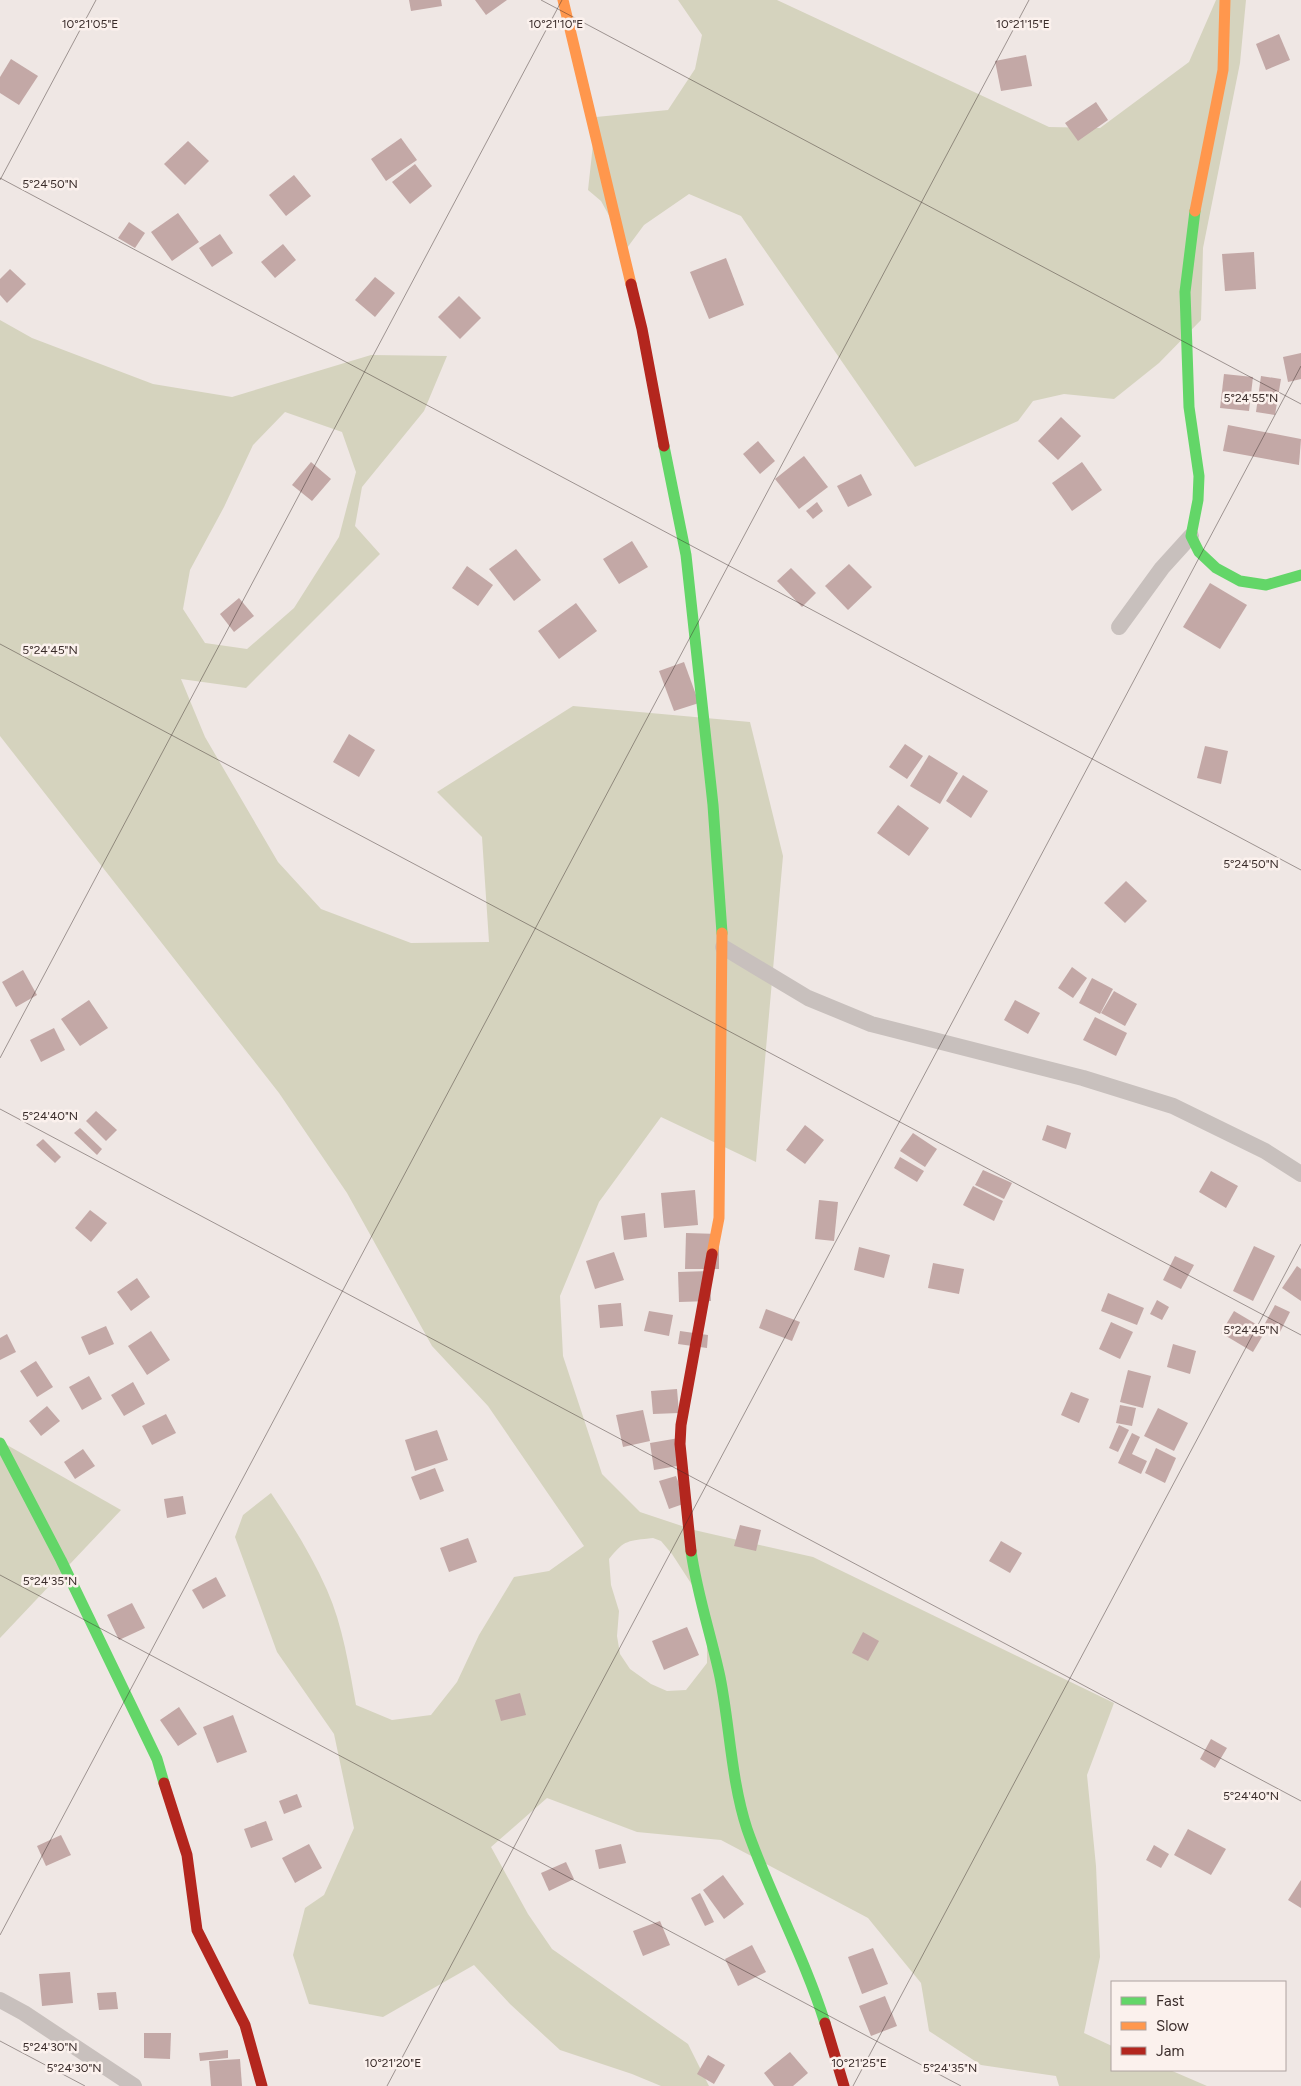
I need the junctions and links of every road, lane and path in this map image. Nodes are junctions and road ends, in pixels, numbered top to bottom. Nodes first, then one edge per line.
1 (563, 0) edge
2 (1225, 0) edge
3 (1192, 536) junction
4 (1301, 575) edge
5 (1119, 627) dead end
6 (723, 947) junction
7 (1301, 1174) edge
8 (0, 1443) edge
9 (0, 2000) edge
10 (134, 2086) edge
11 (262, 2086) edge
12 (844, 2086) edge

1 - 6 street
2 - 3 street
3 - 4 street
3 - 5 street
6 - 7 street
6 - 12 street
8 - 11 street
9 - 10 street

